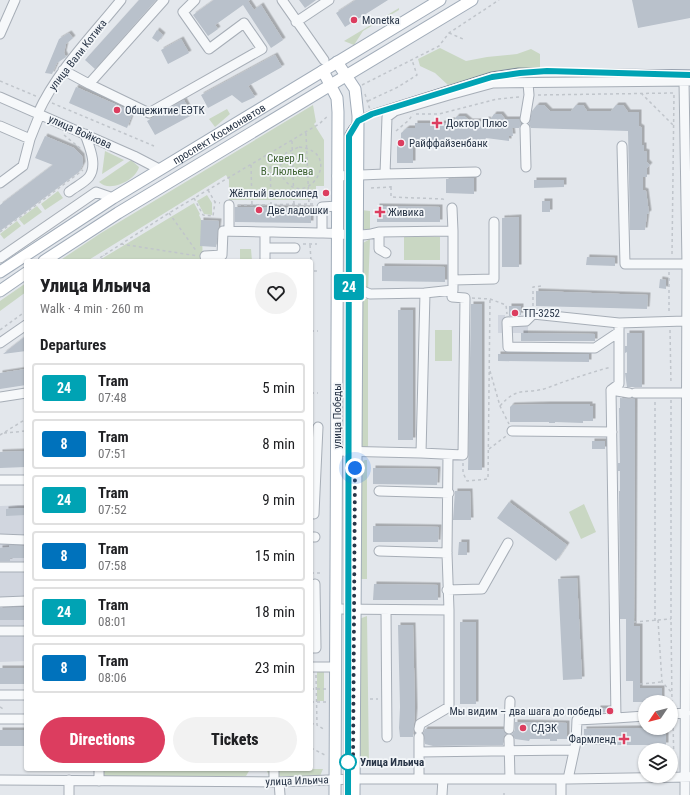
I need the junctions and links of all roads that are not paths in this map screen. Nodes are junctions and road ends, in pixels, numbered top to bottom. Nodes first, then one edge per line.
1 (15, 0) edge
2 (121, 0) edge
3 (164, 0) edge
4 (195, 0) edge
5 (282, 0) edge
6 (329, 0) edge
7 (440, 0) edge
8 (472, 0) edge
9 (296, 22) junction
10 (0, 34) edge
11 (337, 62) junction
12 (324, 65) junction
13 (63, 70) junction
14 (347, 76) junction
15 (687, 81) edge
16 (528, 83) junction
17 (89, 84) junction
18 (332, 85) junction
19 (0, 97) edge
20 (39, 114) junction
21 (0, 126) edge
22 (85, 134) junction
23 (30, 140) junction
24 (622, 146) dead end
25 (526, 167) dead end
26 (159, 169) junction
27 (476, 172) dead end
28 (385, 174) junction
29 (357, 175) junction
30 (337, 176) junction
31 (0, 183) edge
32 (69, 192) dead end
33 (113, 198) junction
34 (229, 205) road end
35 (338, 206) junction
36 (452, 208) road end
37 (494, 222) dead end
38 (229, 231) junction
39 (453, 231) junction
40 (265, 232) junction
41 (322, 232) junction
42 (379, 232) junction
43 (338, 233) junction
44 (357, 235) junction
45 (688, 244) edge
46 (265, 248) junction
47 (295, 248) road end
48 (386, 253) dead end
49 (0, 258) edge
50 (47, 259) edge
51 (206, 259) edge
52 (265, 259) edge
53 (687, 264) junction
54 (0, 272) edge
55 (24, 274) edge
56 (453, 285) junction
57 (337, 287) junction
58 (356, 288) junction
59 (0, 291) edge
60 (425, 293) junction
61 (685, 321) junction
62 (619, 323) junction
63 (24, 326) edge
64 (620, 332) junction
65 (0, 343) edge
66 (612, 390) junction
67 (24, 393) edge
68 (686, 393) junction
69 (0, 397) edge
70 (318, 426) dead end
71 (512, 431) road end
72 (612, 432) junction
73 (688, 433) edge
74 (314, 451) edge
75 (336, 451) junction
76 (355, 452) junction
77 (421, 453) junction
78 (448, 455) junction
79 (0, 480) edge
80 (24, 480) edge
81 (379, 490) dead end
82 (449, 493) junction
83 (313, 513) edge
84 (0, 539) edge
85 (24, 540) edge
86 (508, 543) dead end
87 (379, 551) dead end
88 (447, 552) junction
89 (0, 567) edge
90 (24, 567) edge
91 (315, 584) dead end
92 (447, 590) junction
93 (24, 601) edge
94 (0, 602) edge
95 (336, 610) junction
96 (354, 610) junction
97 (449, 610) junction
98 (386, 611) junction
99 (24, 631) edge
100 (0, 632) edge
101 (313, 648) edge
102 (314, 667) edge
103 (335, 667) junction
104 (688, 685) edge
105 (0, 695) edge
106 (24, 695) edge
107 (510, 701) dead end
108 (686, 713) junction
109 (678, 714) edge
110 (638, 716) edge
111 (616, 718) junction
112 (0, 719) edge
113 (24, 719) edge
114 (387, 737) dead end
115 (574, 750) junction
116 (419, 752) junction
117 (509, 752) junction
118 (99, 771) edge
119 (274, 771) edge
120 (688, 777) edge
121 (419, 778) junction
122 (353, 779) junction
123 (443, 779) junction
124 (510, 779) junction
125 (565, 779) junction
126 (0, 780) edge
127 (69, 780) junction
128 (335, 780) junction
129 (98, 781) junction
130 (277, 782) junction
131 (69, 795) edge
132 (280, 795) edge
133 (335, 795) edge
134 (354, 795) edge
135 (442, 795) edge
136 (561, 795) edge
137 (685, 795) edge

1 - 10 street
2 - 13 street, улица Вали Котика
3 - 17 street
4 - 17 street
5 - 9 street
6 - 9 street
7 - 11 main road, проспект Космонавтов
8 - 14 main road, проспект Космонавтов
9 - 12 street
11 - 12 main road, проспект Космонавтов
11 - 14 main road, улица Победы
12 - 18 main road, улица Победы
12 - 26 main road, проспект Космонавтов
13 - 17 street
13 - 20 street, улица Вали Котика
14 - 18 main road, проспект Космонавтов
14 - 29 main road, улица Победы
15 - 16 street
15 - 45 street
16 - 25 street
16 - 28 street
18 - 30 main road, улица Победы
18 - 50 main road, проспект Космонавтов
19 - 20 street, улица Войкова
20 - 22 street, улица Войкова
20 - 23 street, улица Вали Котика
21 - 23 street
22 - 26 street, улица Войкова
22 - 32 street
23 - 31 street, улица Вали Котика
24 - 53 street
26 - 33 main road, проспект Космонавтов
27 - 28 street
28 - 29 street
29 - 30 street
29 - 44 main road, улица Победы
30 - 35 main road, улица Победы
33 - 49 street
33 - 54 main road, проспект Космонавтов
34 - 38 street
35 - 41 street
35 - 43 main road, улица Победы
36 - 39 street
37 - 56 street
38 - 40 street
38 - 51 street
39 - 42 street
39 - 56 street
40 - 41 street
40 - 46 street
41 - 43 street
42 - 44 street
42 - 48 street
43 - 44 street
43 - 57 main road, улица Победы
44 - 58 main road, улица Победы
45 - 53 street
46 - 47 street
46 - 52 street
53 - 61 street
55 - 59 main road
56 - 60 street
56 - 78 street
57 - 58 street
57 - 75 main road, улица Победы
58 - 60 street
58 - 76 main road, улица Победы
60 - 77 street
61 - 62 street
61 - 68 street
62 - 64 street
62 - 64 street
63 - 65 street
64 - 66 street
66 - 68 street
66 - 72 street
67 - 69 street
68 - 73 street
70 - 74 street
71 - 72 street
72 - 111 street
73 - 104 street
74 - 83 street
75 - 76 street
75 - 95 main road, улица Победы
76 - 77 street
76 - 96 main road, улица Победы
77 - 78 street
78 - 82 street
79 - 80 street
81 - 82 street
82 - 88 street
84 - 85 street
86 - 92 street
87 - 88 street
88 - 92 street
89 - 90 street
91 - 101 street
92 - 97 street
93 - 94 street
95 - 96 street
95 - 103 main road, улица Победы
96 - 98 street
96 - 122 main road, улица Победы
97 - 98 street
97 - 116 street
98 - 114 street
99 - 100 street
102 - 103 street
103 - 128 main road, улица Победы
104 - 108 street
105 - 106 street
107 - 117 street
108 - 109 street
108 - 120 street
110 - 111 street
111 - 115 street
112 - 113 street
115 - 117 street
115 - 125 street
116 - 117 street
116 - 121 street
117 - 124 street
118 - 129 street
119 - 130 street
120 - 125 street, улица Ильича
120 - 137 street
121 - 122 street, улица Ильича
121 - 123 street, улица Ильича
122 - 128 street, улица Ильича
122 - 134 main road, улица Победы
123 - 124 street, улица Ильича
123 - 135 street
124 - 125 street, улица Ильича
125 - 136 street
126 - 127 street, улица Ильича
127 - 129 street, улица Ильича
127 - 131 street
128 - 130 street, улица Ильича
128 - 133 main road, улица Победы
129 - 130 street, улица Ильича
130 - 132 street

